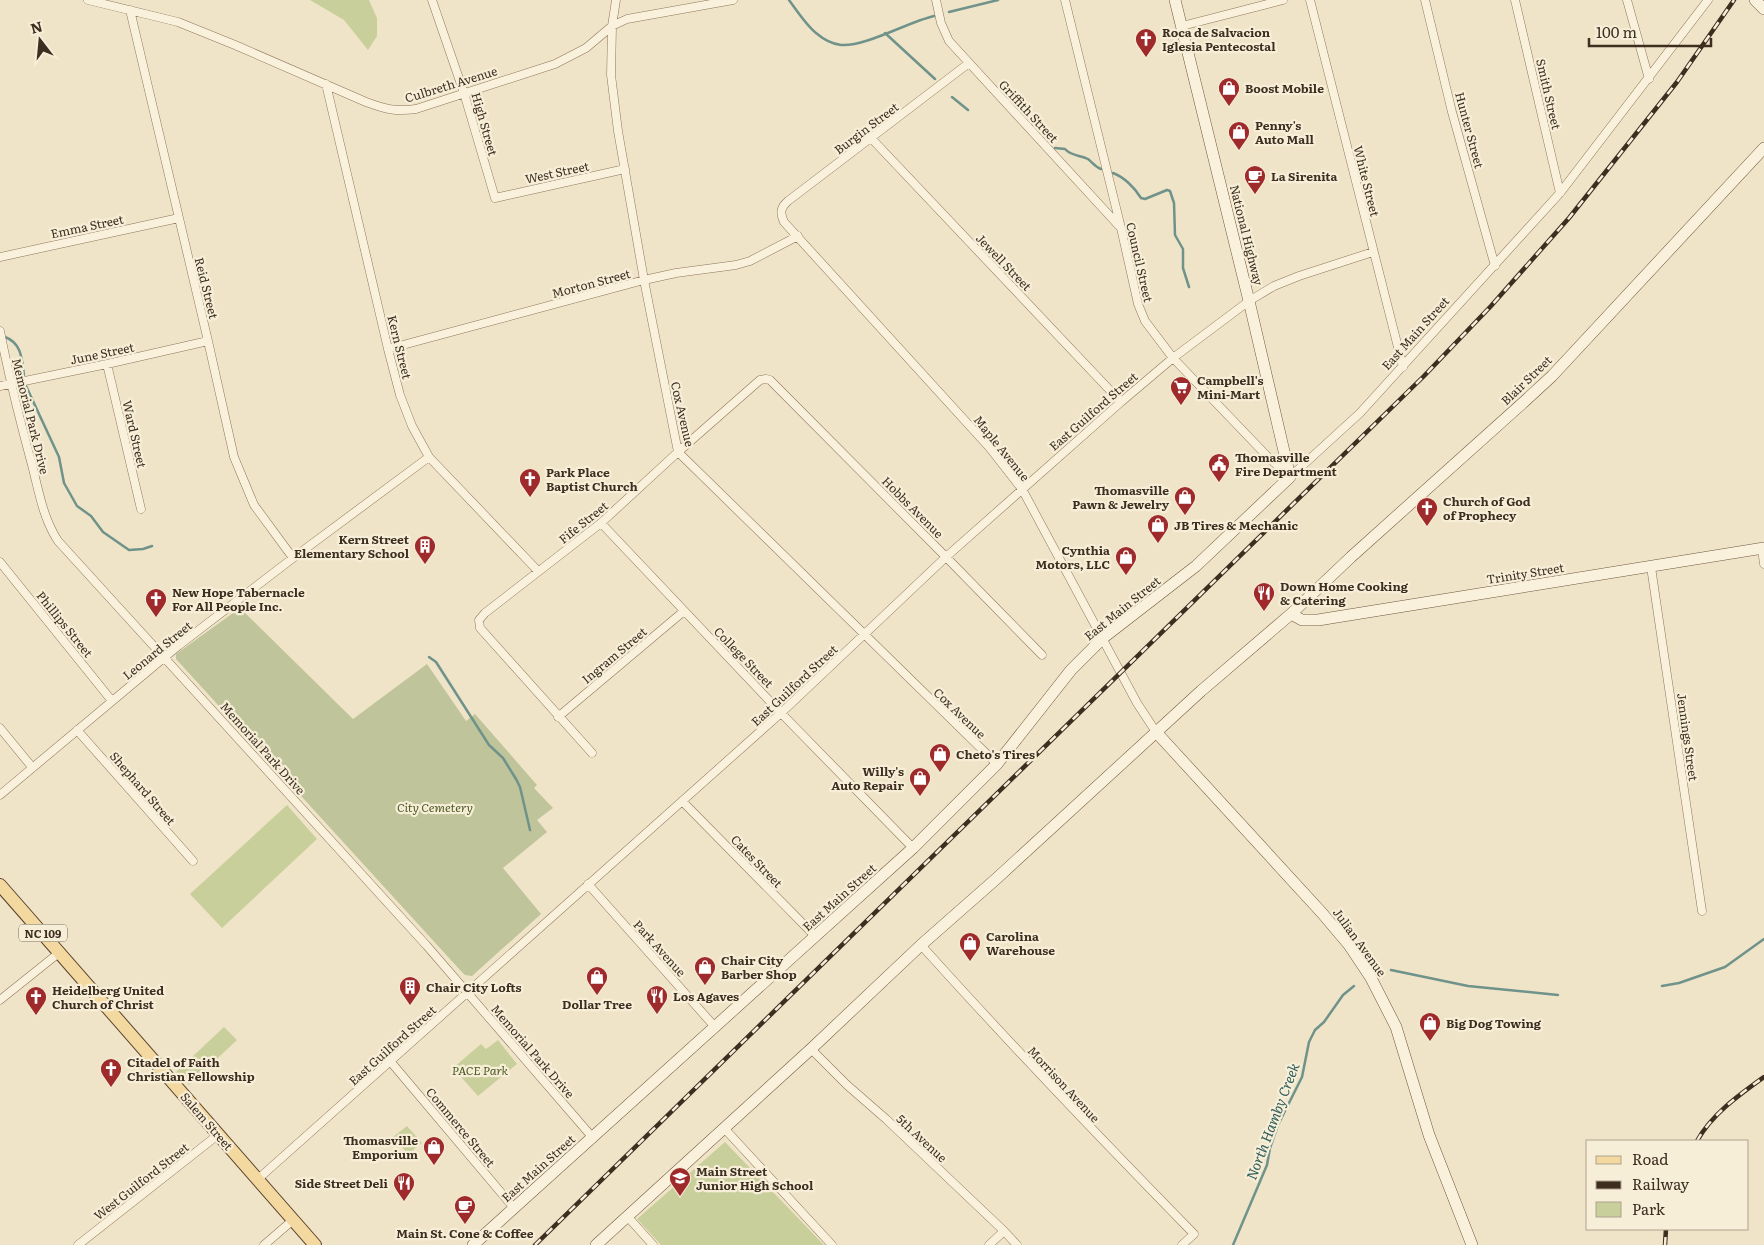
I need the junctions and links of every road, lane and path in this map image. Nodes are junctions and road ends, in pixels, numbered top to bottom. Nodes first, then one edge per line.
1 (88, 0) edge
2 (432, 0) edge
3 (616, 0) edge
4 (733, 0) edge
5 (936, 0) edge
6 (1064, 0) edge
7 (1175, 0) edge
8 (1283, 0) edge
9 (1310, 0) edge
10 (1425, 0) edge
11 (1515, 0) edge
12 (1627, 0) edge
13 (1708, 0) edge
14 (1755, 0) edge
15 (1764, 9) edge
16 (130, 10) junction
17 (612, 26) junction
18 (1182, 26) junction
19 (969, 63) junction
20 (1648, 79) junction
21 (326, 84) junction
22 (464, 92) junction
23 (871, 138) junction
24 (1764, 148) edge
25 (625, 169) junction
26 (1560, 193) junction
27 (495, 198) joint
28 (781, 214) joint
29 (179, 218) junction
30 (1121, 228) junction
31 (798, 236) junction
32 (1373, 252) junction
33 (0, 257) edge
34 (1495, 266) junction
35 (644, 280) junction
36 (1249, 300) junction
37 (0, 331) edge
38 (208, 341) junction
39 (388, 349) junction
40 (1173, 358) junction
41 (107, 364) junction
42 (1403, 367) junction
43 (766, 379) joint
44 (10, 384) junction
45 (0, 386) edge
46 (1121, 402) junction
47 (678, 452) junction
48 (429, 457) junction
49 (1290, 477) junction
50 (1022, 489) junction
51 (141, 509) dead end
52 (601, 523) junction
53 (1763, 548) edge
54 (946, 557) junction
55 (293, 558) junction
56 (0, 562) edge
57 (1764, 564) edge
58 (1651, 567) junction
59 (538, 572) junction
60 (684, 611) junction
61 (1291, 614) junction
62 (864, 635) junction
63 (1103, 638) junction
64 (1042, 655) dead end
65 (164, 657) junction
66 (112, 701) junction
67 (781, 713) junction
68 (558, 717) junction
69 (0, 728) edge
70 (77, 730) junction
71 (1156, 732) junction
72 (592, 753) dead end
73 (997, 764) junction
74 (32, 768) junction
75 (0, 795) edge
76 (682, 801) junction
77 (914, 848) junction
78 (193, 862) dead end
79 (588, 884) junction
80 (0, 885) edge
81 (1702, 911) dead end
82 (816, 937) junction
83 (921, 945) junction
84 (60, 952) junction
85 (467, 993) junction
86 (0, 1000) edge
87 (715, 1027) junction
88 (811, 1049) junction
89 (390, 1061) junction
90 (724, 1128) junction
91 (218, 1134) junction
92 (593, 1138) junction
93 (258, 1179) junction
94 (514, 1208) junction
95 (627, 1216) junction
96 (293, 1220) junction
97 (1004, 1232) junction
98 (80, 1245) edge
99 (264, 1245) edge
100 (315, 1245) edge
101 (473, 1245) edge
102 (596, 1245) edge
103 (653, 1245) edge
104 (832, 1245) edge
105 (989, 1245) edge
106 (1017, 1245) edge
107 (1182, 1245) edge
108 (1472, 1245) edge

1 - 16 street, Culbreth Avenue
2 - 22 street, High Street
3 - 17 street, Cox Avenue
4 - 17 street, Culbreth Avenue
5 - 19 street, Griffith Street
6 - 30 street, Council Street
7 - 18 street, National Highway
8 - 18 street
9 - 32 street, White Street
10 - 34 street, Hunter Street
11 - 26 street, Smith Street
12 - 20 street
13 - 20 street, East Main Street
14 - 15 street
16 - 21 street, Culbreth Avenue
16 - 29 street, Reid Street
17 - 22 street, Culbreth Avenue
17 - 25 street, Cox Avenue
18 - 36 street, National Highway
19 - 23 street, Burgin Street
19 - 30 street, Griffith Street
20 - 26 street, East Main Street
21 - 22 street, Culbreth Avenue
21 - 39 street, Kern Street
22 - 27 street, High Street
23 - 28 street, Burgin Street
23 - 46 street, Jewell Street
24 - 61 street, Blair Street
25 - 27 street, West Street
25 - 35 street, Cox Avenue
26 - 34 street, East Main Street
28 - 31 street, Maple Avenue
29 - 33 street, Emma Street
29 - 38 street, Reid Street
30 - 40 street, Council Street
31 - 35 street, Morton Street
31 - 50 street, Maple Avenue
32 - 36 street, East Guilford Street
32 - 42 street, White Street
34 - 42 street, East Main Street
35 - 39 street, Morton Street
35 - 47 street, Cox Avenue
36 - 40 street, East Guilford Street
36 - 49 street, National Highway
37 - 44 street, Memorial Park Drive
38 - 41 street, June Street
38 - 55 street, Reid Street
39 - 48 street, Kern Street
40 - 46 street, East Guilford Street
40 - 49 street, Council Street
41 - 44 street, June Street
41 - 51 street, Ward Street
42 - 49 street, East Main Street
43 - 47 street, Fife Street
43 - 54 street, Hobbs Avenue
44 - 45 street, June Street
44 - 65 street, Memorial Park Drive
46 - 50 street, East Guilford Street
47 - 52 street, Fife Street
47 - 62 street, Cox Avenue
48 - 55 street, Leonard Street
48 - 59 street, Kern Street
49 - 63 street, East Main Street
50 - 54 street, East Guilford Street
50 - 63 street, Maple Avenue
52 - 59 street, Fife Street
52 - 60 street, College Street
53 - 57 street
53 - 58 street, Trinity Street
54 - 62 street, East Guilford Street
54 - 64 street, Hobbs Avenue
55 - 65 street, Leonard Street
56 - 66 street, Phillips Street
58 - 61 street, Trinity Street
58 - 81 street, Jennings Street
59 - 68 street, Fife Street
60 - 67 street, College Street
60 - 68 street, Ingram Street
61 - 71 street
62 - 67 street, East Guilford Street
62 - 73 street, Cox Avenue
63 - 71 street, Maple Avenue
63 - 73 street, East Main Street
65 - 66 street, Leonard Street
65 - 85 street, Memorial Park Drive
66 - 70 street, Leonard Street
67 - 76 street, East Guilford Street
67 - 77 street, College Street
68 - 72 street
69 - 74 street
70 - 74 street, Leonard Street
70 - 78 street, Shephard Street
71 - 83 street
71 - 108 street, Julian Avenue
73 - 77 street, East Main Street
74 - 75 street, Leonard Street
76 - 79 street, East Guilford Street
76 - 82 street, Cates Street
77 - 82 street, East Main Street
79 - 85 street, East Guilford Street
79 - 87 street, Park Avenue
80 - 84 main road, Salem Street / NC 109
82 - 87 street, East Main Street
83 - 88 street
83 - 107 street, Morrison Avenue
84 - 86 street
84 - 91 main road, Salem Street / NC 109
85 - 89 street, East Guilford Street
85 - 92 street, Memorial Park Drive
87 - 92 street, East Main Street
88 - 90 street
88 - 97 street, 5th Avenue
89 - 93 street, East Guilford Street
89 - 94 street, Commerce Street
90 - 95 street
90 - 104 street
91 - 93 main road, Salem Street / NC 109
91 - 98 street, West Guilford Street
92 - 94 street, East Main Street
93 - 96 main road, Salem Street / NC 109
94 - 101 street, East Main Street
95 - 102 street
95 - 103 street
96 - 99 street
96 - 100 main road, Salem Street / NC 109
97 - 105 street
97 - 106 street, 5th Avenue

